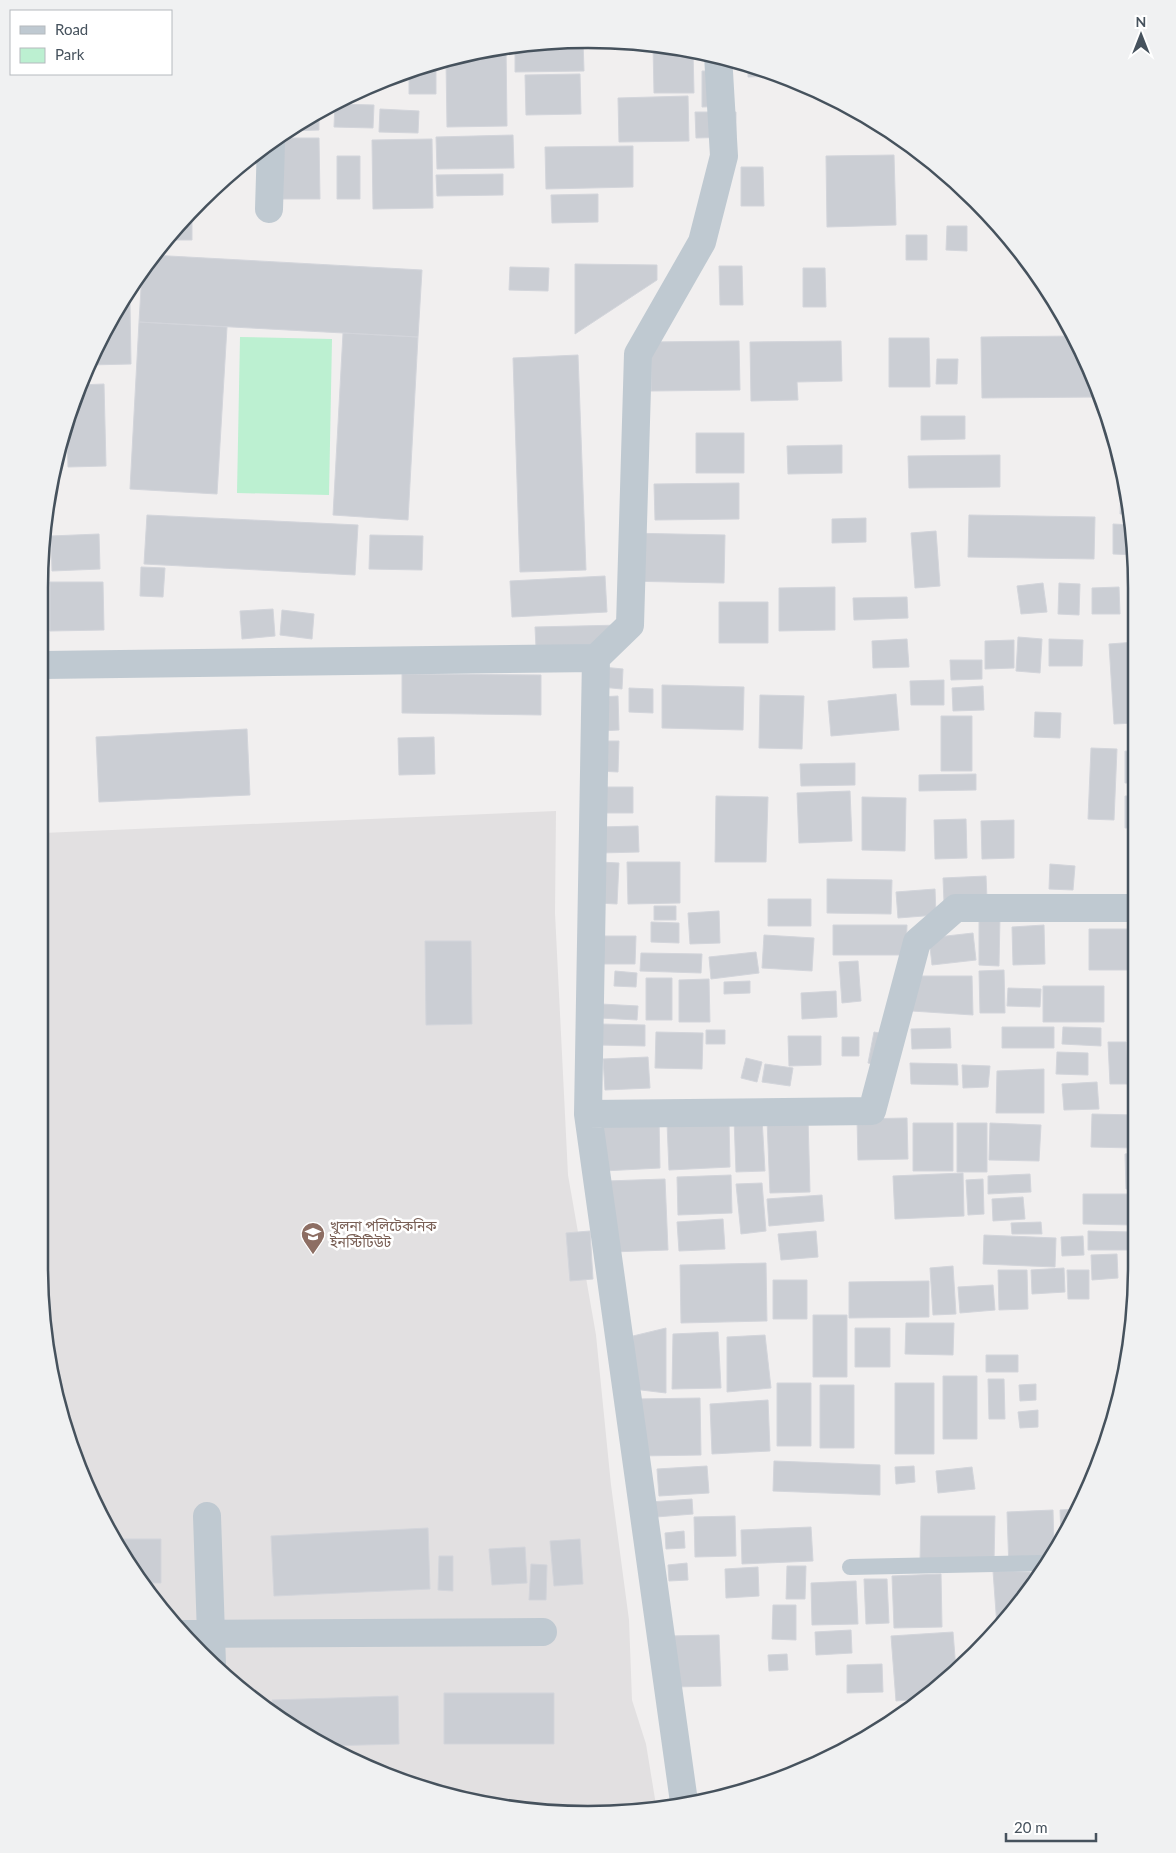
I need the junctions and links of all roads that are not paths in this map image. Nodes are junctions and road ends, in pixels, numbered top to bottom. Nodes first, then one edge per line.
1 (718, 64) edge
2 (271, 151) edge
3 (269, 209) dead end
4 (596, 658) junction
5 (48, 664) edge
6 (1128, 908) edge
7 (588, 1114) junction
8 (207, 1516) dead end
9 (1038, 1563) edge
10 (850, 1567) dead end
11 (210, 1632) junction
12 (543, 1632) dead end
13 (193, 1633) edge
14 (211, 1652) edge
15 (683, 1797) edge

1 - 4 street
2 - 3 street
4 - 5 street
4 - 7 street
6 - 7 street
7 - 15 street
8 - 11 street
9 - 10 lane
11 - 12 street
11 - 13 street
11 - 14 street

